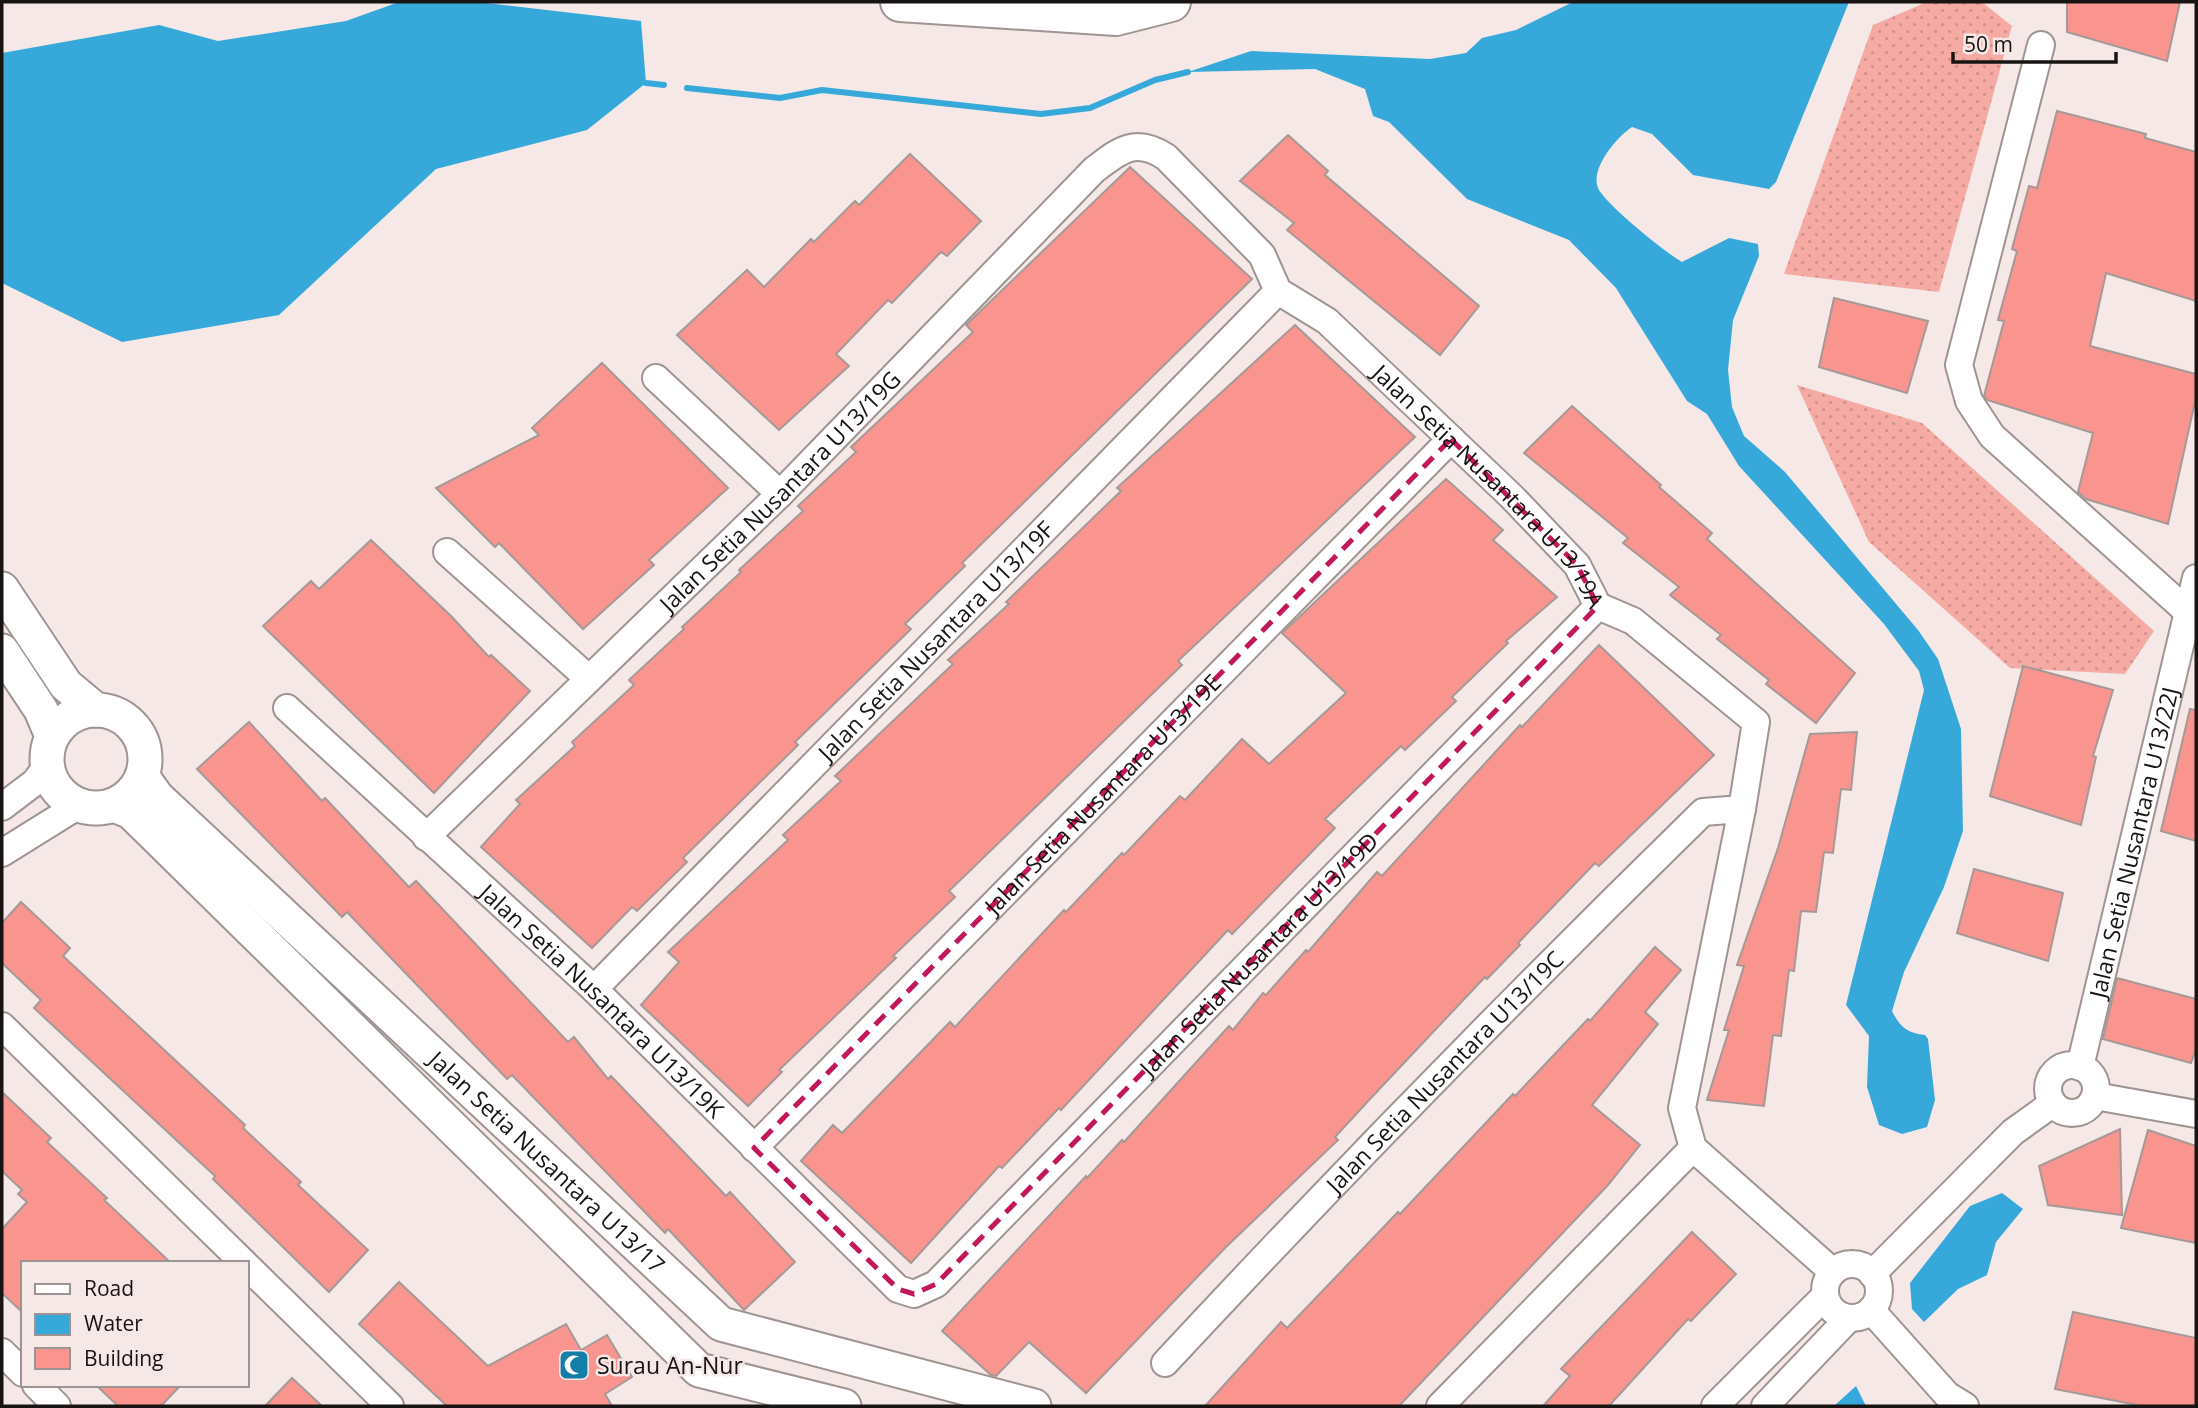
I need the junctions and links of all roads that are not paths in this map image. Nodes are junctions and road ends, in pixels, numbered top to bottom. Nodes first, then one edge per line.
1 (900, 2) edge
2 (1171, 2) edge
3 (2041, 45) dead end
4 (1278, 291) junction
5 (656, 377) dead end
6 (1451, 439) junction
7 (780, 494) junction
8 (447, 552) dead end
9 (2196, 578) edge
10 (2, 589) edge
11 (1598, 606) junction
12 (2188, 612) junction
13 (2, 652) edge
14 (589, 678) junction
15 (287, 708) dead end
16 (96, 710) junction
17 (50, 751) junction
18 (142, 776) junction
19 (79, 805) junction
20 (114, 805) junction
21 (2, 807) edge
22 (1742, 809) junction
23 (426, 837) junction
24 (2, 853) edge
25 (594, 989) junction
26 (2, 1026) edge
27 (2080, 1067) junction
28 (2095, 1096) junction
29 (2052, 1104) junction
30 (2196, 1114) edge
31 (754, 1148) junction
32 (1693, 1148) junction
33 (242, 1261) edge
34 (248, 1267) edge
35 (1872, 1274) junction
36 (1829, 1284) junction
37 (914, 1294) joint
38 (1860, 1314) junction
39 (2, 1352) edge
40 (1165, 1363) dead end
41 (21, 1371) edge
42 (38, 1387) edge
43 (57, 1406) edge
44 (390, 1406) edge
45 (844, 1406) edge
46 (1034, 1406) edge
47 (1440, 1406) edge
48 (1715, 1406) edge
49 (1765, 1406) edge
50 (1965, 1406) edge

1 - 2 highway
3 - 12 street
4 - 6 street, Jalan Setia Nusantara U13/19A
4 - 7 street, Jalan Setia Nusantara U13/19G
4 - 25 street, Jalan Setia Nusantara U13/19F
5 - 7 street
6 - 11 street, Jalan Setia Nusantara U13/19A
6 - 31 street, Jalan Setia Nusantara U13/19E
7 - 14 street, Jalan Setia Nusantara U13/19G
8 - 14 street
9 - 12 street, Jalan Setia Nusantara U13/22J
10 - 16 main road
11 - 22 street, Jalan Setia Nusantara U13/19A
11 - 37 street, Jalan Setia Nusantara U13/19D
12 - 27 street, Jalan Setia Nusantara U13/22J
13 - 17 main road
14 - 23 street, Jalan Setia Nusantara U13/19G
15 - 23 street, Jalan Setia Nusantara U13/19K
16 - 17 main road
16 - 18 main road
17 - 19 main road
17 - 21 street
18 - 20 main road
18 - 46 main road, Jalan Setia Nusantara U13/17
19 - 20 main road
19 - 24 street
20 - 45 main road, Jalan Setia Nusantara U13/17
22 - 32 street, Jalan Setia Nusantara U13/19A
22 - 40 street, Jalan Setia Nusantara U13/19C
23 - 25 street, Jalan Setia Nusantara U13/19K
25 - 31 street, Jalan Setia Nusantara U13/19K
26 - 33 street
27 - 28 street
27 - 29 street
28 - 29 street
28 - 30 street
29 - 35 street
31 - 37 street, Jalan Setia Nusantara U13/19K
32 - 36 street
32 - 47 street
34 - 44 street
35 - 36 street
35 - 38 street
36 - 38 street
36 - 48 street
38 - 49 street
38 - 50 street
39 - 41 street
42 - 43 street

